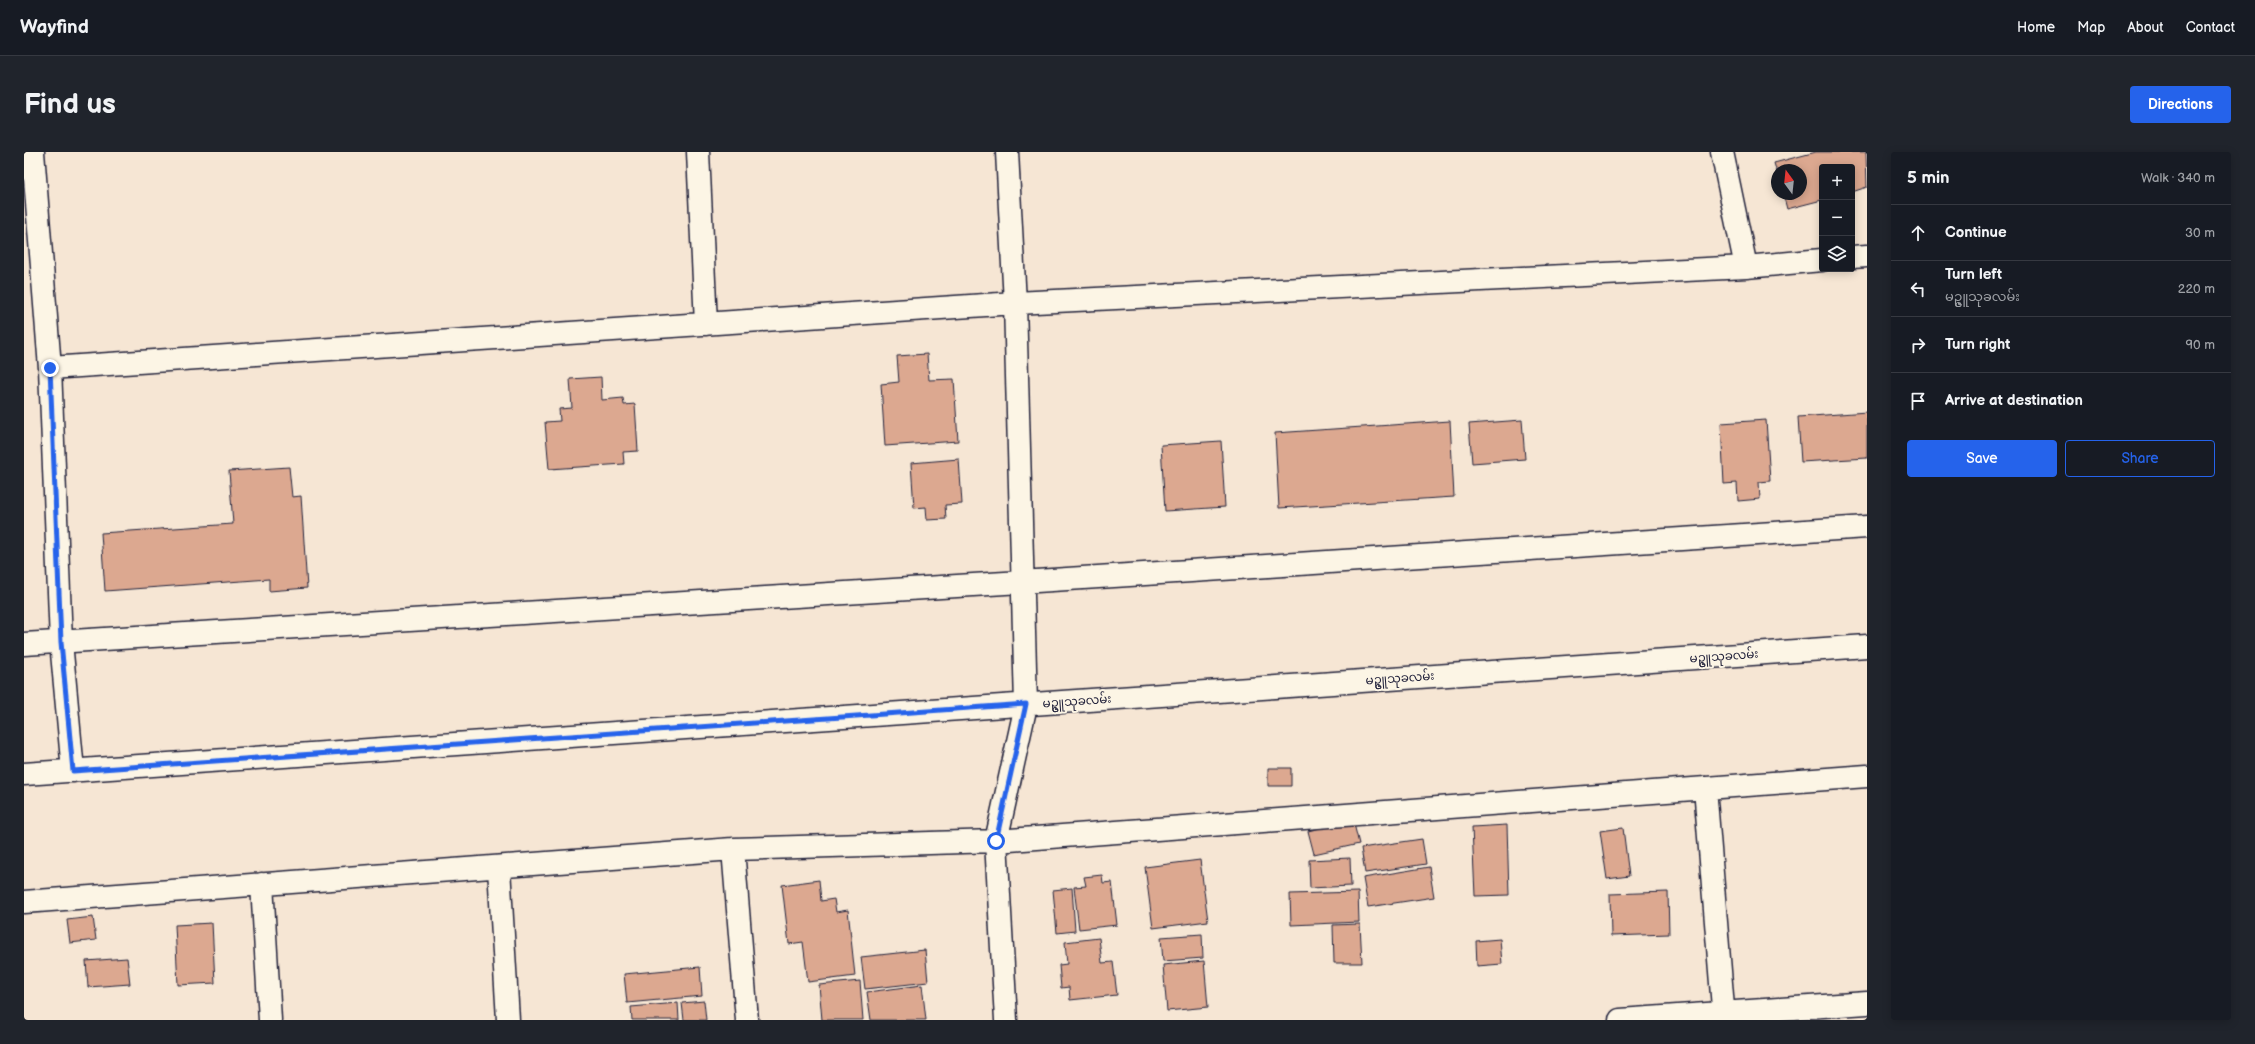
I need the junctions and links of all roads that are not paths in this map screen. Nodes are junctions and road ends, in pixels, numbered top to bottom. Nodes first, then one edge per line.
1 (32, 152) edge
2 (698, 152) edge
3 (1006, 152) edge
4 (1722, 152) edge
5 (1867, 256) edge
6 (1855, 257) edge
7 (1819, 260) edge
8 (1746, 267) junction
9 (1015, 303) junction
10 (706, 324) junction
11 (50, 368) junction
12 (1867, 527) edge
13 (1021, 582) junction
14 (61, 642) junction
15 (24, 644) edge
16 (1867, 646) edge
17 (1026, 704) junction
18 (73, 771) junction
19 (24, 774) edge
20 (1867, 776) edge
21 (1705, 788) junction
22 (996, 841) junction
23 (733, 849) junction
24 (499, 868) junction
25 (262, 884) junction
26 (24, 902) edge
27 (1867, 1003) edge
28 (1724, 1017) edge
29 (270, 1020) edge
30 (508, 1020) edge
31 (747, 1020) edge
32 (1006, 1020) edge
33 (1620, 1020) edge

1 - 11 street
2 - 10 street
3 - 9 street
4 - 8 street
5 - 6 street
7 - 8 street
8 - 9 street
9 - 10 street
9 - 13 street
10 - 11 street
11 - 14 street
12 - 13 street
13 - 14 street
13 - 17 street
14 - 15 street
14 - 18 street
16 - 17 street, မဥ္ဇူသုခလမ်း
17 - 18 street, မဥ္ဇူသုခလမ်း
17 - 22 street
18 - 19 street, မဥ္ဇူသုခလမ်း
20 - 21 street
21 - 22 street
21 - 28 street
22 - 23 street
22 - 32 street
23 - 24 street
23 - 31 street
24 - 25 street
24 - 30 street
25 - 26 street
25 - 29 street
27 - 28 street
28 - 33 street

